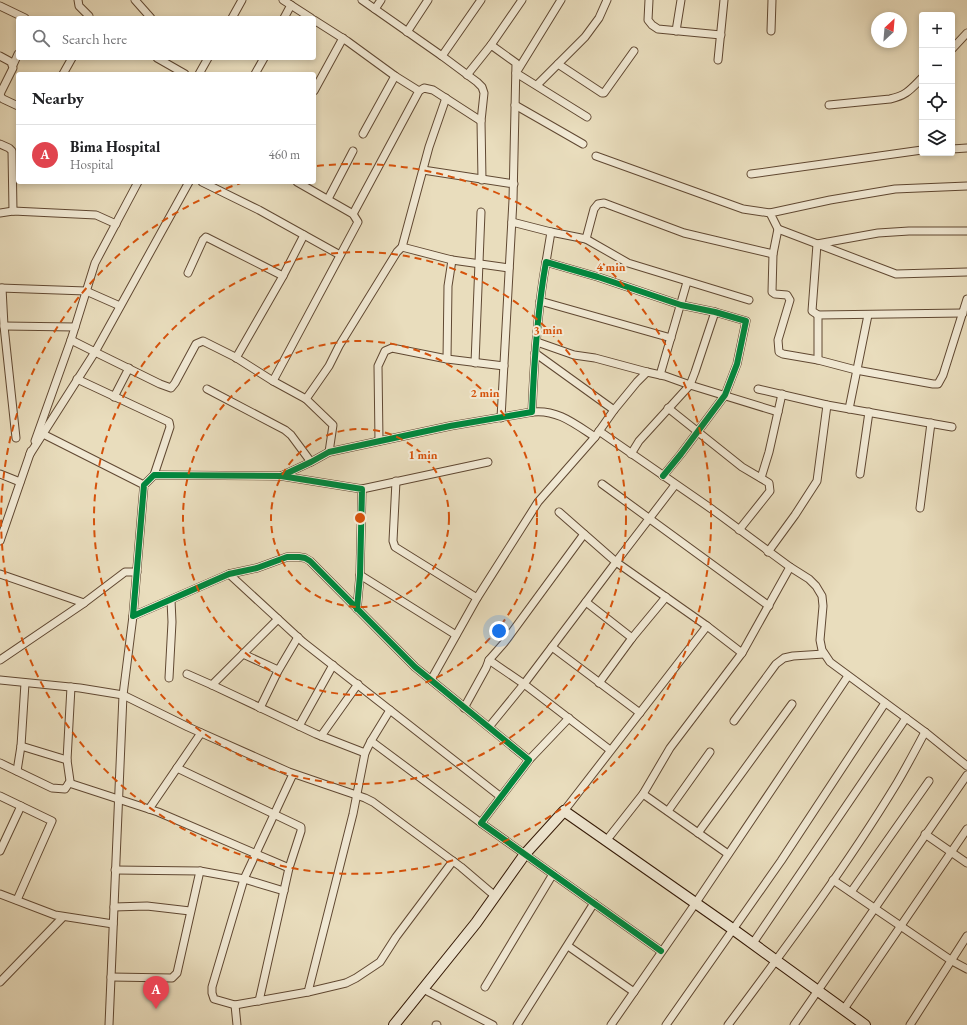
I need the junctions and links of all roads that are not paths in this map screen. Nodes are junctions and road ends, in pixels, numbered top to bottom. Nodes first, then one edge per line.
1 (78, 0) edge
2 (136, 0) edge
3 (242, 0) edge
4 (284, 0) edge
5 (362, 0) edge
6 (381, 0) edge
7 (428, 0) edge
8 (481, 0) edge
9 (522, 0) edge
10 (561, 0) edge
11 (607, 0) edge
12 (649, 0) edge
13 (681, 0) edge
14 (724, 0) edge
15 (772, 0) edge
16 (290, 5) junction
17 (0, 6) edge
18 (375, 9) junction
19 (21, 16) edge
20 (89, 16) dead end
21 (149, 16) edge
22 (233, 16) edge
23 (285, 16) edge
24 (308, 16) edge
25 (316, 21) edge
26 (676, 31) junction
27 (771, 31) dead end
28 (407, 32) junction
29 (967, 33) edge
30 (721, 35) junction
31 (343, 38) junction
32 (491, 45) junction
33 (955, 45) edge
34 (634, 51) dead end
35 (0, 56) edge
36 (442, 56) junction
37 (16, 58) edge
38 (71, 60) edge
39 (160, 60) edge
40 (207, 60) edge
41 (263, 60) edge
42 (718, 60) dead end
43 (558, 64) junction
44 (13, 65) junction
45 (64, 72) edge
46 (182, 72) edge
47 (199, 72) edge
48 (256, 72) edge
49 (516, 73) junction
50 (467, 75) junction
51 (395, 76) junction
52 (919, 81) edge
53 (537, 85) junction
54 (316, 87) edge
55 (419, 91) junction
56 (446, 98) junction
57 (16, 105) edge
58 (515, 105) junction
59 (830, 105) dead end
60 (587, 117) dead end
61 (481, 121) junction
62 (363, 134) dead end
63 (0, 144) edge
64 (583, 144) dead end
65 (16, 148) edge
66 (967, 148) edge
67 (955, 149) edge
68 (919, 150) edge
69 (12, 151) junction
70 (353, 151) dead end
71 (596, 156) dead end
72 (423, 170) junction
73 (751, 174) dead end
74 (482, 180) junction
75 (137, 184) edge
76 (188, 184) edge
77 (206, 184) edge
78 (301, 184) edge
79 (514, 184) junction
80 (967, 186) edge
81 (328, 199) junction
82 (13, 211) junction
83 (481, 212) dead end
84 (0, 213) edge
85 (770, 213) junction
86 (354, 214) junction
87 (512, 222) junction
88 (116, 224) junction
89 (778, 229) junction
90 (967, 231) edge
91 (551, 232) junction
92 (304, 235) junction
93 (586, 239) junction
94 (817, 244) junction
95 (402, 247) junction
96 (773, 254) junction
97 (340, 255) junction
98 (452, 260) junction
99 (546, 262) junction
100 (478, 264) junction
101 (509, 268) junction
102 (967, 272) edge
103 (188, 273) dead end
104 (283, 276) junction
105 (687, 282) junction
106 (1, 288) edge
107 (86, 291) junction
108 (749, 300) dead end
109 (967, 300) edge
110 (540, 301) junction
111 (120, 306) junction
112 (681, 306) junction
113 (715, 312) junction
114 (963, 313) junction
115 (868, 315) junction
116 (818, 316) junction
117 (4, 326) junction
118 (75, 327) junction
119 (671, 338) junction
120 (71, 340) junction
121 (537, 342) junction
122 (95, 352) junction
123 (535, 353) junction
124 (236, 358) junction
125 (447, 358) junction
126 (818, 360) junction
127 (475, 362) junction
128 (504, 366) junction
129 (129, 368) junction
130 (856, 370) junction
131 (647, 372) junction
132 (660, 375) junction
133 (78, 379) junction
134 (273, 381) junction
135 (690, 385) junction
136 (207, 389) dead end
137 (758, 389) dead end
138 (782, 394) junction
139 (725, 395) junction
140 (114, 397) junction
141 (306, 399) junction
142 (827, 405) junction
143 (668, 408) junction
144 (849, 409) junction
145 (614, 410) junction
146 (532, 412) junction
147 (778, 412) junction
148 (869, 412) junction
149 (501, 418) junction
150 (931, 423) junction
151 (952, 427) dead end
152 (698, 432) junction
153 (43, 434) junction
154 (597, 434) junction
155 (16, 438) dead end
156 (379, 441) junction
157 (329, 452) junction
158 (30, 454) junction
159 (631, 454) junction
160 (311, 462) junction
161 (488, 462) dead end
162 (0, 474) edge
163 (860, 474) dead end
164 (154, 475) junction
165 (281, 476) junction
166 (663, 476) junction
167 (760, 478) junction
168 (396, 481) junction
169 (20, 482) junction
170 (602, 484) dead end
171 (144, 485) junction
172 (675, 485) junction
173 (362, 489) junction
174 (920, 508) dead end
175 (559, 512) dead end
176 (0, 514) edge
177 (8, 516) junction
178 (650, 519) junction
179 (739, 530) junction
180 (584, 534) junction
181 (0, 541) edge
182 (768, 552) junction
183 (616, 562) junction
184 (790, 567) junction
185 (136, 572) junction
186 (0, 574) edge
187 (229, 574) junction
188 (360, 575) junction
189 (666, 597) junction
190 (477, 598) junction
191 (171, 600) junction
192 (586, 602) junction
193 (84, 603) junction
194 (769, 606) junction
195 (357, 609) junction
196 (132, 616) junction
197 (278, 619) junction
198 (707, 626) junction
199 (456, 635) junction
200 (298, 637) junction
201 (632, 638) junction
202 (552, 647) junction
203 (742, 653) junction
204 (243, 654) junction
205 (824, 654) junction
206 (0, 660) edge
207 (489, 660) junction
208 (333, 665) junction
209 (278, 670) junction
210 (187, 674) dead end
211 (848, 676) junction
212 (169, 678) dead end
213 (0, 680) edge
214 (431, 680) junction
215 (25, 683) junction
216 (599, 683) junction
217 (212, 684) junction
218 (358, 684) junction
219 (524, 684) junction
220 (71, 688) junction
221 (123, 695) junction
222 (885, 703) junction
223 (792, 704) dead end
224 (260, 708) junction
225 (464, 708) junction
226 (390, 710) junction
227 (640, 713) junction
228 (569, 718) junction
229 (906, 718) junction
230 (734, 721) dead end
231 (299, 726) junction
232 (489, 727) junction
233 (925, 732) junction
234 (201, 733) junction
235 (321, 736) junction
236 (371, 741) junction
237 (21, 746) junction
238 (610, 750) junction
239 (365, 752) junction
240 (710, 752) dead end
241 (67, 760) junction
242 (530, 760) junction
243 (0, 763) edge
244 (967, 766) edge
245 (177, 768) junction
246 (17, 771) junction
247 (293, 774) junction
248 (967, 775) edge
249 (930, 781) dead end
250 (69, 783) junction
251 (643, 794) junction
252 (358, 795) junction
253 (0, 796) edge
254 (501, 797) junction
255 (119, 800) junction
256 (21, 806) junction
257 (149, 809) junction
258 (564, 810) junction
259 (668, 811) junction
260 (274, 814) junction
261 (481, 823) junction
262 (967, 829) edge
263 (698, 833) junction
264 (925, 834) junction
265 (606, 841) junction
266 (0, 851) edge
267 (951, 852) junction
268 (256, 853) junction
269 (525, 854) junction
270 (728, 854) junction
271 (453, 861) junction
272 (967, 863) edge
273 (289, 868) junction
274 (115, 870) junction
275 (200, 871) junction
276 (554, 874) junction
277 (244, 879) junction
278 (833, 880) junction
279 (284, 891) junction
280 (851, 892) junction
281 (0, 894) edge
282 (495, 896) junction
283 (17, 900) junction
284 (594, 903) junction
285 (695, 904) junction
286 (114, 906) junction
287 (875, 908) junction
288 (190, 912) junction
289 (63, 916) junction
290 (113, 924) junction
291 (902, 926) junction
292 (734, 930) junction
293 (967, 936) edge
294 (753, 943) junction
295 (568, 946) junction
296 (661, 951) junction
297 (776, 960) junction
298 (952, 961) junction
299 (967, 969) edge
300 (111, 977) junction
301 (0, 982) edge
302 (485, 988) dead end
303 (423, 989) junction
304 (818, 990) junction
305 (308, 992) junction
306 (634, 992) junction
307 (259, 1001) junction
308 (235, 1005) junction
309 (844, 1009) junction
310 (110, 1025) edge
311 (237, 1025) edge
312 (394, 1025) edge
313 (493, 1025) edge
314 (517, 1025) edge
315 (611, 1025) edge
316 (666, 1025) edge
317 (728, 1025) edge
318 (794, 1025) edge
319 (865, 1025) edge
320 (910, 1025) edge

1 - 20 street
2 - 21 street
3 - 22 street
4 - 16 street
5 - 18 street
6 - 18 street
7 - 28 street
8 - 36 street
9 - 32 street
10 - 49 street
11 - 43 street
12 - 26 street
13 - 26 street
14 - 30 street
15 - 27 street
16 - 23 street
16 - 24 street
17 - 19 street
18 - 28 street
25 - 31 street
26 - 30 street
28 - 36 street
29 - 33 street
30 - 42 street
31 - 51 street
31 - 54 street
32 - 49 street
32 - 50 street
34 - 43 street
35 - 44 street
36 - 50 street
37 - 44 street
38 - 45 street
39 - 46 street
40 - 47 street
41 - 48 street
43 - 53 street
44 - 57 street
49 - 53 street
49 - 58 street
50 - 61 street
51 - 55 street
51 - 62 street
52 - 59 street
53 - 60 street
55 - 56 street
55 - 86 street
56 - 61 street
56 - 72 street
58 - 64 street
58 - 79 street
61 - 74 street
63 - 69 street
65 - 69 street
66 - 67 street
68 - 73 street
69 - 82 street
70 - 81 street
71 - 85 street
72 - 74 street
72 - 95 street
74 - 79 street
75 - 88 street
76 - 111 street
77 - 92 street
78 - 81 street
79 - 87 street
80 - 85 street
81 - 86 street
82 - 84 street
82 - 88 street
83 - 100 street
85 - 89 street
86 - 97 street
87 - 91 street
87 - 101 street
88 - 107 street
89 - 94 street
89 - 96 street
90 - 94 street
91 - 93 street
91 - 99 street
92 - 97 street
92 - 104 street
93 - 96 street
93 - 105 street
94 - 102 street
94 - 116 street
95 - 98 street
95 - 141 street
96 - 126 street
97 - 134 street
98 - 100 street
98 - 125 street
99 - 110 street
99 - 112 street
100 - 101 street
100 - 127 street
101 - 128 street
103 - 104 street
104 - 124 street
105 - 108 street
105 - 112 street
106 - 107 street
106 - 117 street
107 - 111 street
107 - 118 street
109 - 114 street
110 - 119 street
110 - 121 street
111 - 122 street
112 - 113 street
112 - 119 street
113 - 135 street
113 - 139 street
114 - 115 street
114 - 130 street
115 - 116 street
115 - 130 street
116 - 126 street
117 - 118 street
117 - 155 street
118 - 120 street
119 - 132 street
120 - 122 street
120 - 158 street
121 - 123 street
121 - 131 street
122 - 129 street
122 - 133 street
123 - 145 street
123 - 146 street
124 - 129 street
124 - 134 street
125 - 127 street
125 - 156 street
126 - 130 street
127 - 128 street
128 - 149 street
129 - 140 street
130 - 144 street
131 - 132 street
131 - 145 street
132 - 135 street
133 - 140 street
133 - 153 street
134 - 141 street
135 - 139 street
135 - 143 street
136 - 160 street
137 - 138 street
138 - 142 street
138 - 147 street
139 - 147 street
139 - 152 street
140 - 164 street
141 - 157 street
142 - 144 street
142 - 182 street
143 - 152 street
143 - 159 street
144 - 148 street
145 - 154 street
146 - 149 street
146 - 154 street
147 - 167 street
148 - 150 street
148 - 163 street
149 - 156 street
150 - 151 street
150 - 174 street
152 - 166 street
152 - 167 street
153 - 158 street
153 - 171 street
154 - 159 street
154 - 190 street
156 - 157 street
157 - 160 street
158 - 169 street
159 - 166 street
160 - 165 street
161 - 168 street
162 - 169 street
164 - 165 street
164 - 171 street
165 - 173 street
166 - 172 street
167 - 179 street
168 - 173 street
168 - 190 street
169 - 177 street
170 - 178 street
171 - 185 street
172 - 178 street
172 - 179 street
173 - 188 street
175 - 180 street
176 - 177 street
177 - 181 street
178 - 183 street
178 - 194 street
179 - 182 street
180 - 183 street
180 - 207 street
182 - 184 street
183 - 189 street
183 - 192 street
184 - 194 street
184 - 205 street
185 - 193 street
185 - 196 street
186 - 193 street
187 - 191 street
187 - 195 street
187 - 197 street
188 - 195 street
188 - 199 street
189 - 198 street
189 - 201 street
190 - 199 street
191 - 196 street
191 - 212 street
192 - 201 street
192 - 202 street
193 - 206 street
194 - 203 street
195 - 214 street
196 - 221 street
197 - 200 street
197 - 204 street
198 - 203 street
198 - 227 street
199 - 214 street
200 - 208 street
200 - 209 street
201 - 216 street
202 - 216 street
202 - 219 street
203 - 251 street
204 - 209 street
204 - 217 street
205 - 211 street
205 - 230 street
207 - 219 street
207 - 225 street
208 - 218 street
208 - 231 street
209 - 224 street
210 - 217 street
211 - 222 street
211 - 270 street
213 - 215 street
214 - 225 street
215 - 220 street
215 - 237 street
216 - 227 street
217 - 224 street
218 - 226 street
218 - 235 street
219 - 228 street
219 - 232 street
220 - 221 street
220 - 241 street
221 - 234 street
221 - 255 street
222 - 229 street
222 - 292 street
223 - 263 street
224 - 231 street
225 - 232 street
226 - 236 street
226 - 254 street
227 - 238 street
228 - 238 street
228 - 242 street
229 - 233 street
229 - 294 street
231 - 235 street
232 - 242 street
233 - 244 street
233 - 278 street
234 - 245 street
234 - 247 street
235 - 239 street
236 - 239 street
236 - 261 street
237 - 241 street
237 - 246 street
238 - 258 street
239 - 252 street
240 - 259 street
241 - 250 street
242 - 254 street
243 - 246 street
245 - 257 street
245 - 260 street
246 - 250 street
247 - 252 street
247 - 260 street
248 - 264 street
249 - 280 street
250 - 255 street
251 - 259 street
251 - 265 street
252 - 271 street
252 - 305 street
253 - 256 street
254 - 261 street
255 - 257 street
255 - 274 street
256 - 266 street
256 - 283 street
257 - 268 street
258 - 265 street
258 - 269 street
259 - 263 street
260 - 268 street
260 - 273 street
261 - 269 street
262 - 267 street
263 - 270 street
264 - 267 street
264 - 287 street
265 - 285 street
267 - 272 street
267 - 291 street
268 - 273 street
268 - 277 street
269 - 276 street
269 - 282 street
270 - 285 street
271 - 282 street
271 - 305 street
273 - 279 street
274 - 275 street
274 - 286 street
275 - 277 street
275 - 288 street
276 - 284 street
276 - 302 street
277 - 279 street
277 - 308 street
278 - 280 street
278 - 297 street
279 - 307 street
280 - 287 street
281 - 283 street
282 - 303 street
283 - 289 street
284 - 295 street
284 - 296 street
285 - 292 street
285 - 296 street
286 - 288 street
286 - 290 street
287 - 291 street
287 - 304 street
288 - 300 street
289 - 290 street
289 - 301 street
290 - 300 street
291 - 298 street
291 - 309 street
292 - 294 street
292 - 316 street
293 - 298 street
294 - 297 street
295 - 306 street
295 - 314 street
296 - 306 street
297 - 304 street
297 - 317 street
298 - 299 street
298 - 320 street
300 - 310 street
303 - 312 street
303 - 313 street
304 - 309 street
304 - 318 street
305 - 307 street
306 - 315 street
307 - 308 street
308 - 311 street
309 - 319 street

